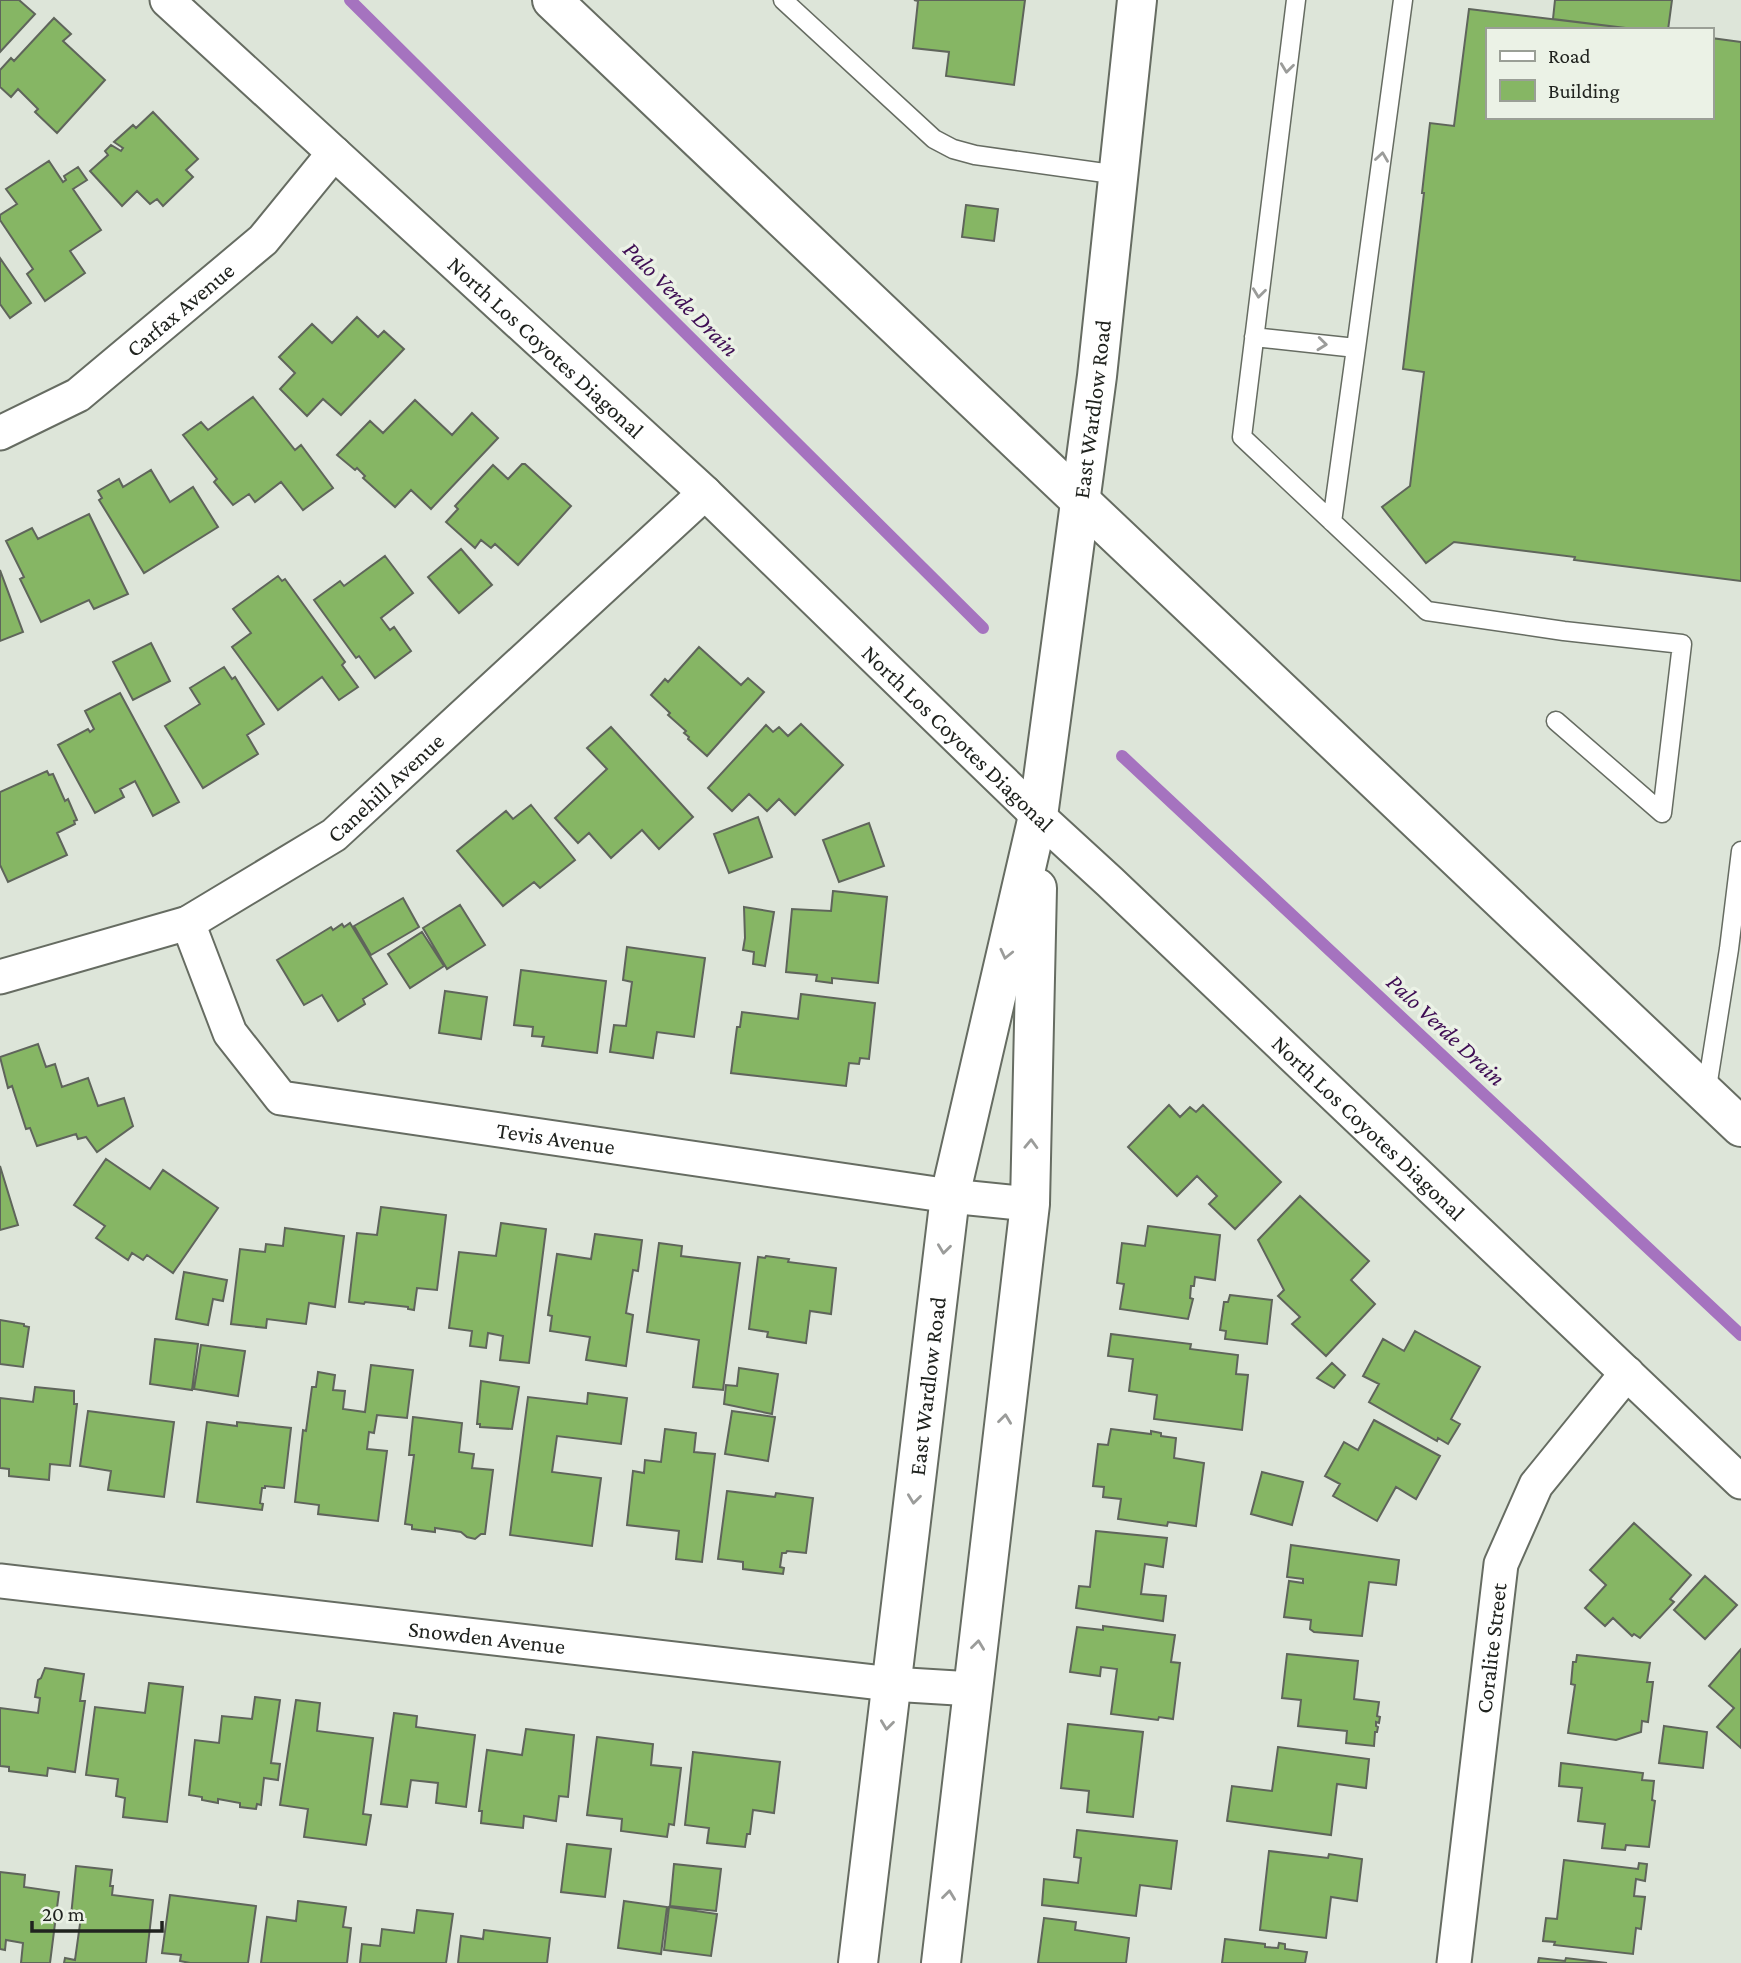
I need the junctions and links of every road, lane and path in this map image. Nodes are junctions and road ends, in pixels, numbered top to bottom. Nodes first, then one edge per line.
1 (167, 0) edge
2 (552, 0) edge
3 (783, 0) edge
4 (1137, 0) edge
5 (1296, 0) edge
6 (1404, 0) edge
7 (334, 153) junction
8 (1119, 175) junction
9 (1254, 337) junction
10 (1356, 348) junction
11 (0, 433) edge
12 (705, 493) junction
13 (1080, 503) junction
14 (1332, 522) junction
15 (1556, 721) dead end
16 (1038, 816) junction
17 (1741, 850) edge
18 (188, 923) junction
19 (0, 977) edge
20 (1706, 1094) junction
21 (1741, 1127) edge
22 (950, 1196) junction
23 (1030, 1205) junction
24 (1628, 1373) junction
25 (1741, 1482) edge
26 (0, 1581) edge
27 (891, 1684) junction
28 (973, 1689) junction
29 (858, 1963) edge
30 (941, 1963) edge
31 (1454, 1963) edge

1 - 7 street, North Los Coyotes Diagonal
2 - 13 main road
3 - 8 lane
4 - 8 main road, East Wardlow Road
5 -> 9 lane
10 -> 6 lane
7 - 11 street, Carfax Avenue
7 - 12 street, North Los Coyotes Diagonal
8 - 13 main road, East Wardlow Road
9 -> 10 lane
9 - 14 lane
10 - 14 lane
12 - 16 street, North Los Coyotes Diagonal
12 - 18 street, Canehill Avenue
13 - 16 main road, East Wardlow Road
13 - 20 main road
14 - 15 lane
16 -> 22 main road, East Wardlow Road
23 -> 16 main road, East Wardlow Road
16 - 24 street, North Los Coyotes Diagonal
17 - 20 lane
18 - 19 street, Canehill Avenue
18 - 22 street, Tevis Avenue
20 - 21 main road
22 - 23 street, Tevis Avenue
22 -> 27 main road, East Wardlow Road
28 -> 23 main road, East Wardlow Road
24 - 25 street, North Los Coyotes Diagonal
24 - 31 street, Coralite Street
26 - 27 street, Snowden Avenue
27 - 28 street, Snowden Avenue
27 -> 29 main road, East Wardlow Road
30 -> 28 main road, East Wardlow Road

